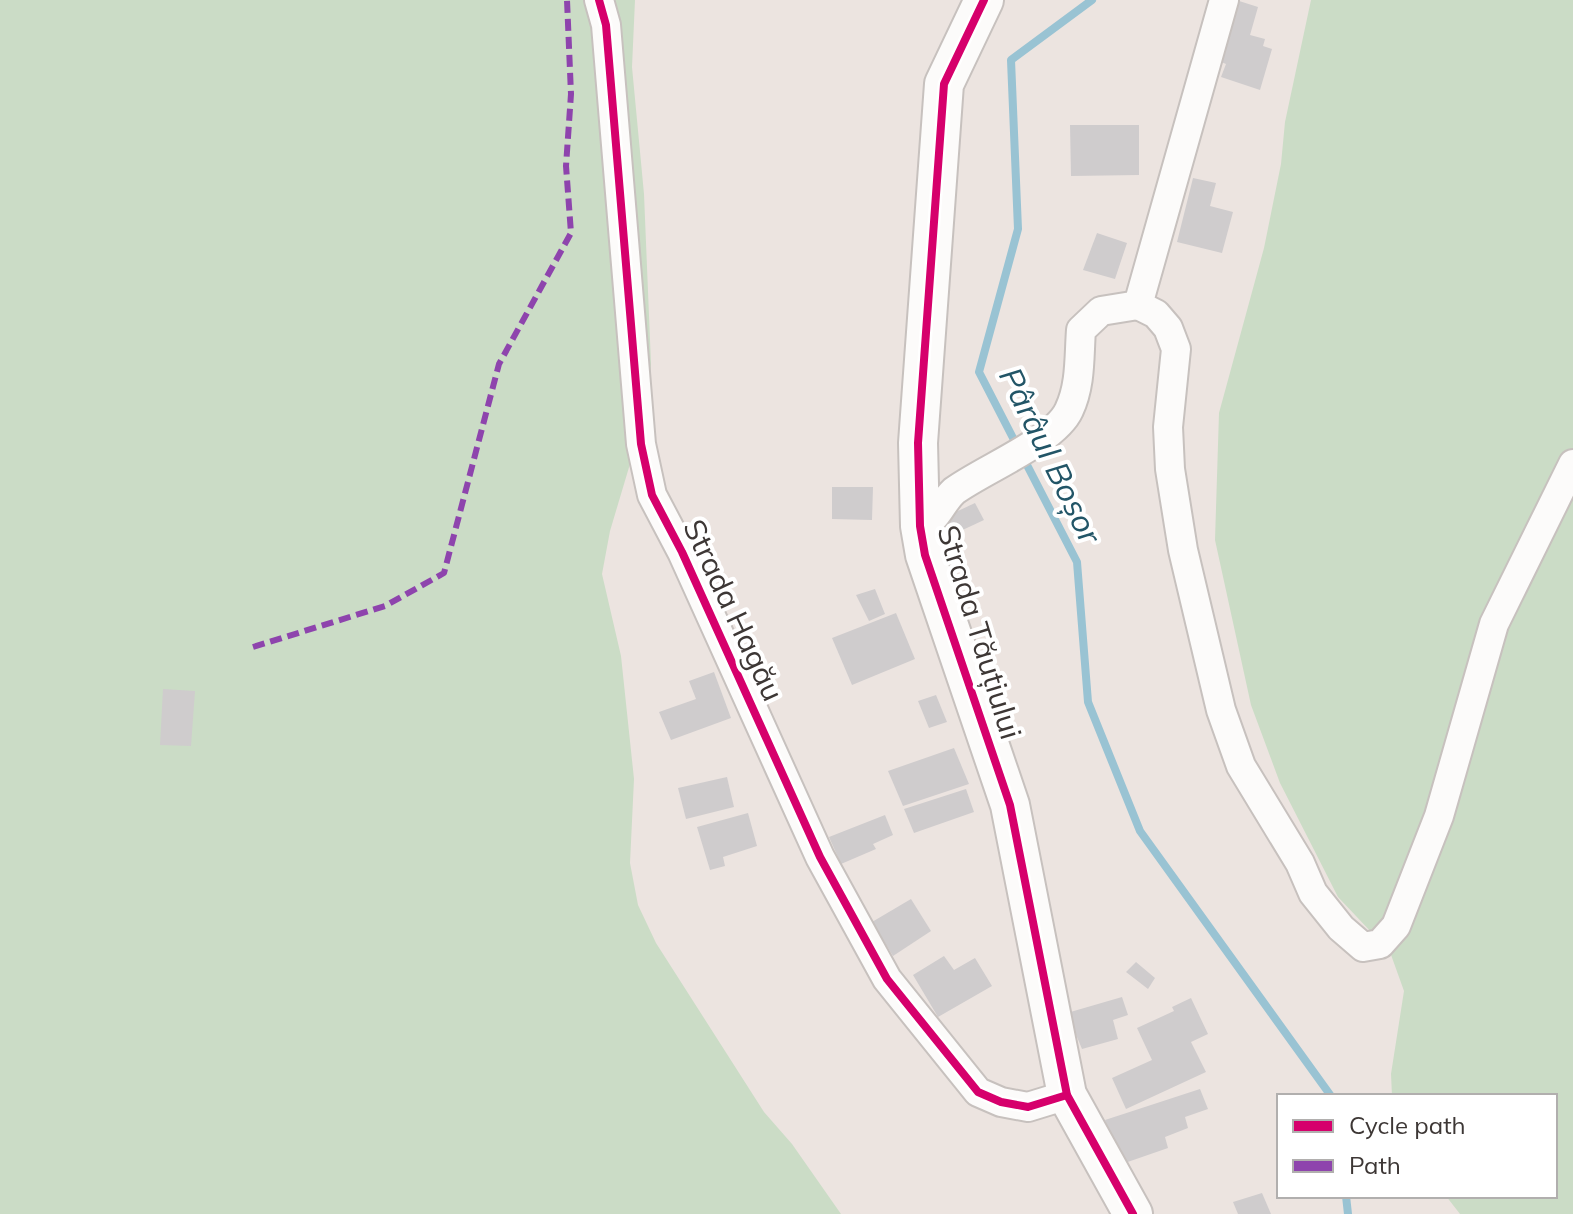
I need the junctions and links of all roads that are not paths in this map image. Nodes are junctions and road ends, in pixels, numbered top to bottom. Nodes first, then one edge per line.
1 (599, 0) edge
2 (984, 0) edge
3 (1224, 0) edge
4 (1138, 305) junction
5 (1573, 464) edge
6 (920, 526) junction
7 (1067, 1095) junction
8 (1133, 1214) edge

1 - 7 street, Strada Hagău
2 - 6 street, Strada Tăuțiului
3 - 4 street
4 - 5 street
4 - 6 street
6 - 7 street, Strada Tăuțiului
7 - 8 street, Strada Tăuțiului

